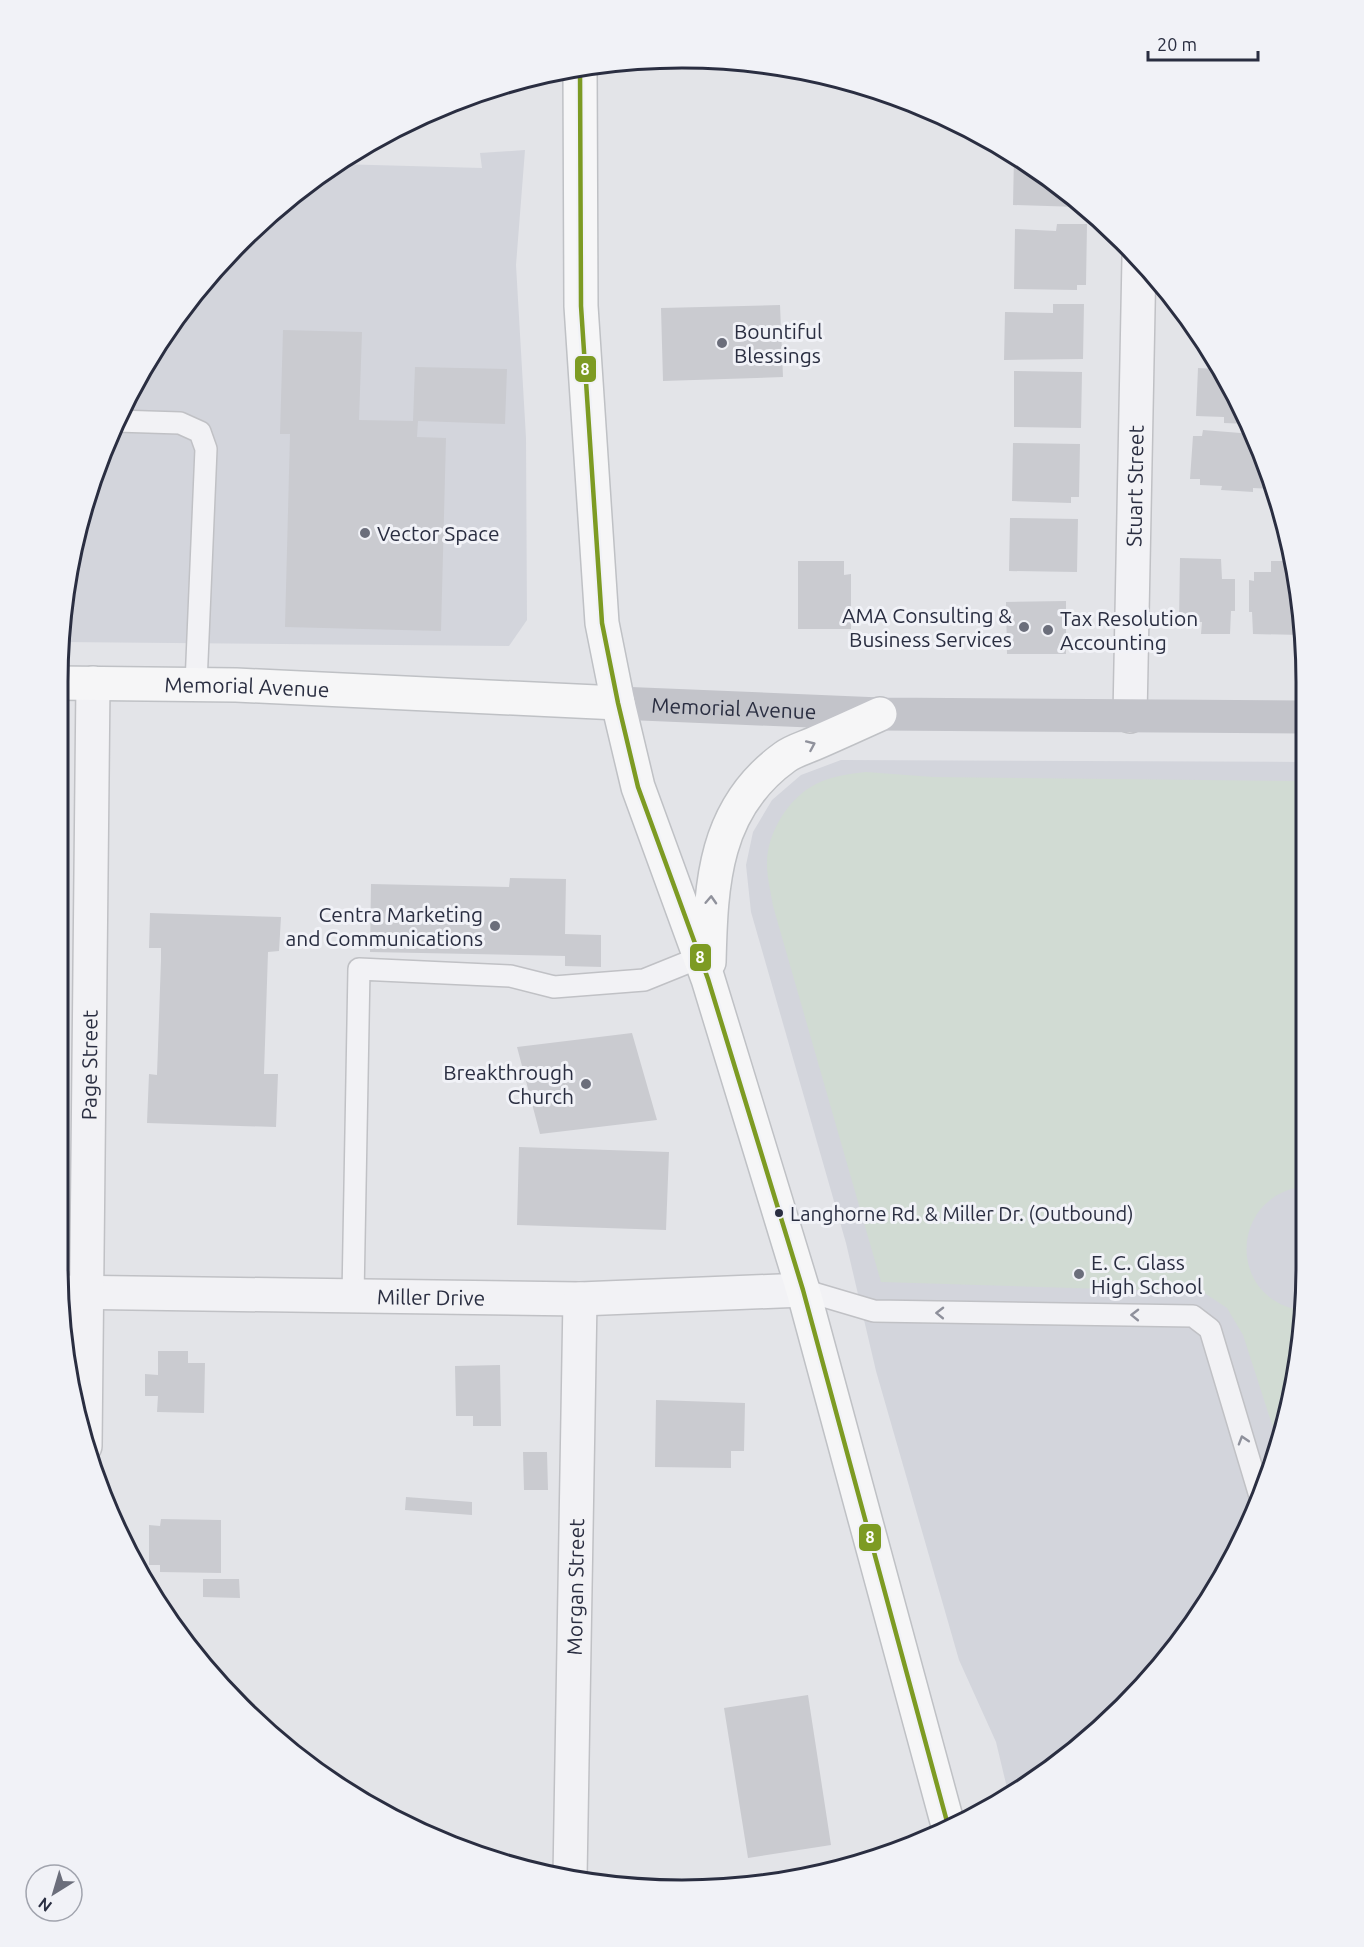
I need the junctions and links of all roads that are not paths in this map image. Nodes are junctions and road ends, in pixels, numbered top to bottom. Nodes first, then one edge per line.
1 (580, 76) edge
2 (1139, 271) edge
3 (125, 422) edge
4 (68, 683) edge
5 (93, 683) junction
6 (196, 684) junction
7 (618, 703) junction
8 (880, 714) junction
9 (1130, 716) junction
10 (1296, 717) edge
11 (704, 968) junction
12 (803, 1290) junction
13 (74, 1292) edge
14 (354, 1296) junction
15 (580, 1299) junction
16 (81, 1395) edge
17 (1256, 1483) edge
18 (946, 1819) edge
19 (570, 1869) edge

1 - 7 main road
2 - 9 street, Stuart Street
3 - 6 lane
4 - 5 main road, Memorial Avenue
5 - 6 main road, Memorial Avenue
5 - 13 street, Page Street
6 - 7 main road, Memorial Avenue
7 - 8 main road, Memorial Avenue
7 - 11 main road
8 - 9 main road, Memorial Avenue
11 -> 8 main road
9 - 10 main road, Memorial Avenue
11 - 12 main road
11 - 14 lane
12 - 15 street, Miller Drive
17 -> 12 lane
12 - 18 main road
13 - 14 street, Miller Drive
13 - 16 street, Page Street
14 - 15 street, Miller Drive
15 - 19 street, Morgan Street

